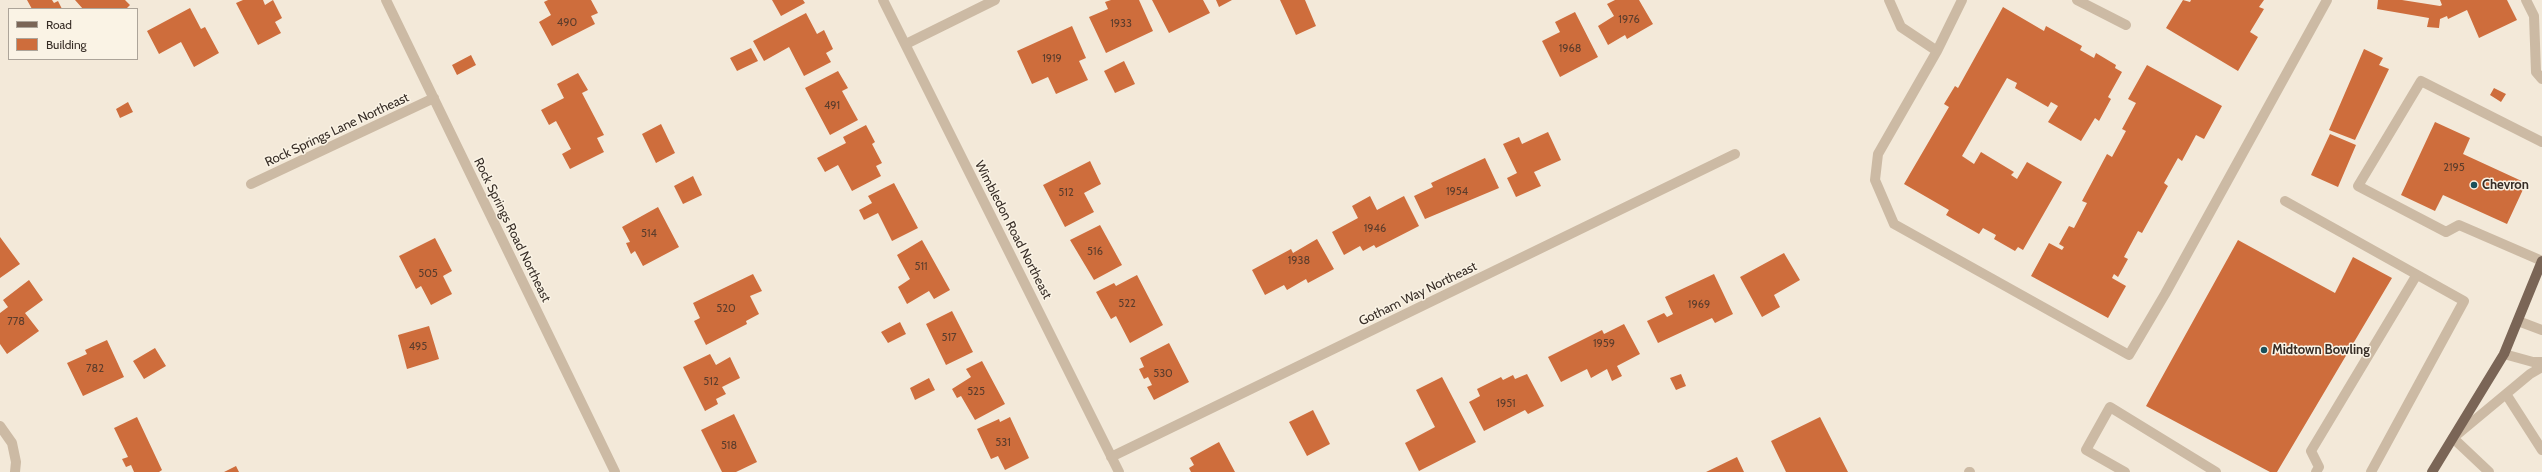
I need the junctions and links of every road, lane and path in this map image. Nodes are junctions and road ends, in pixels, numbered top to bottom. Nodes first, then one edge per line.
1 (386, 0) edge
2 (884, 0) edge
3 (995, 0) edge
4 (1889, 0) edge
5 (1962, 0) edge
6 (2077, 0) edge
7 (2327, 0) edge
8 (2526, 0) edge
9 (2126, 25) dead end
10 (906, 44) junction
11 (1937, 51) junction
12 (2542, 79) edge
13 (434, 98) junction
14 (2542, 142) edge
15 (1735, 154) dead end
16 (251, 184) dead end
17 (2285, 201) dead end
18 (2542, 261) edge
19 (2416, 276) junction
20 (2518, 321) junction
21 (2542, 330) edge
22 (2504, 354) junction
23 (2542, 362) edge
24 (2542, 367) edge
25 (2506, 394) junction
26 (0, 426) edge
27 (2453, 438) junction
28 (2542, 450) edge
29 (1111, 457) junction
30 (16, 472) edge
31 (615, 472) edge
32 (1119, 472) edge
33 (2125, 472) edge
34 (2216, 472) edge
35 (2316, 472) edge
36 (2371, 472) edge
37 (2432, 472) edge
38 (2489, 472) edge

1 - 13 street, Rock Springs Road Northeast
2 - 10 street, Wimbledon Road Northeast
3 - 10 street
4 - 11 street
5 - 11 street
6 - 9 street
7 - 11 street
8 - 12 street
10 - 29 street, Wimbledon Road Northeast
13 - 16 street, Rock Springs Lane Northeast
13 - 31 street, Rock Springs Road Northeast
14 - 18 street
15 - 29 street, Gotham Way Northeast
17 - 19 street
18 - 20 main road
19 - 35 street
19 - 36 street
20 - 21 street
20 - 22 main road
22 - 23 street
22 - 27 main road
24 - 25 street
25 - 27 street
25 - 28 street
26 - 30 street
27 - 37 main road
27 - 38 street
29 - 32 street, Wimbledon Road Northeast
33 - 34 street

